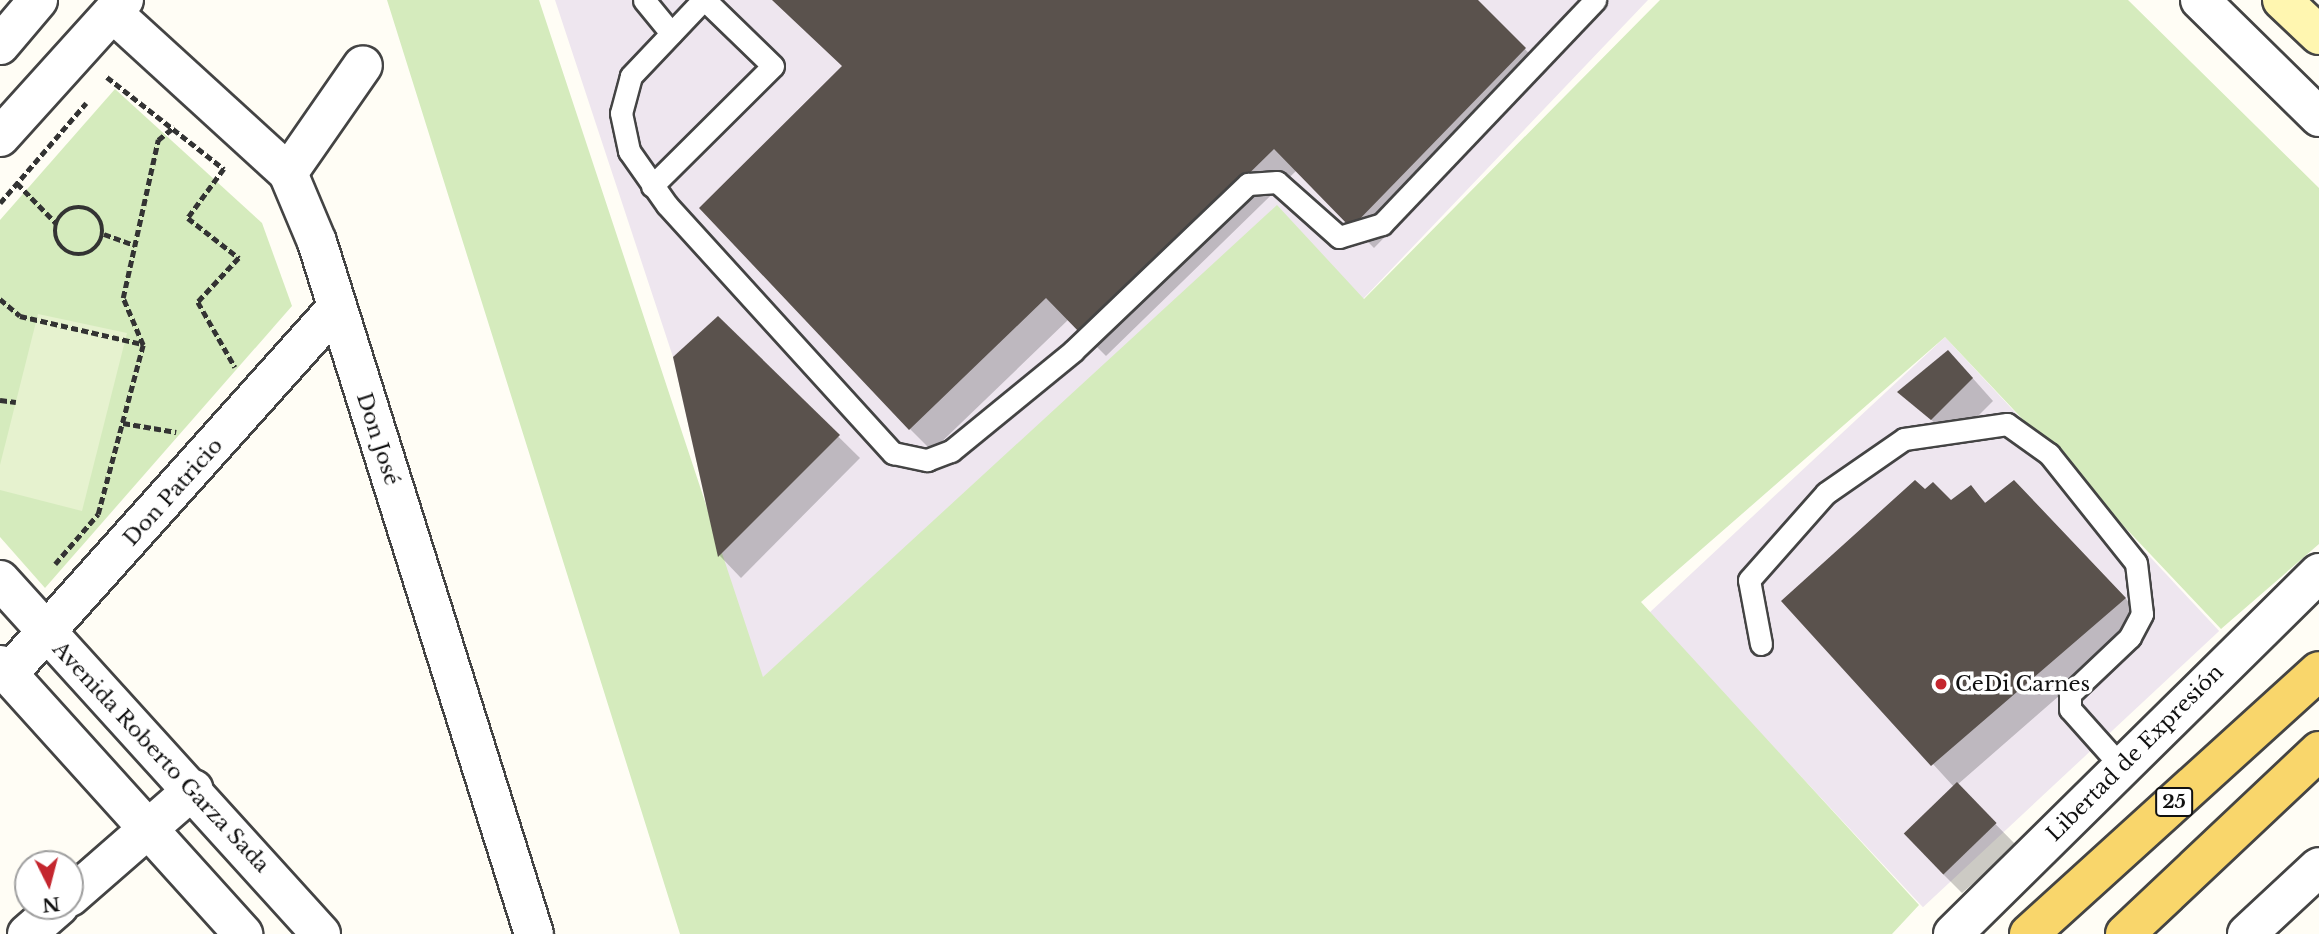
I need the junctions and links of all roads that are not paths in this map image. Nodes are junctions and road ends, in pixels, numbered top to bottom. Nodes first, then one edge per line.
1 (38, 0) edge
2 (644, 0) edge
3 (704, 0) edge
4 (1595, 0) edge
5 (2200, 0) edge
6 (2282, 0) edge
7 (119, 6) edge
8 (671, 33) junction
9 (2319, 35) edge
10 (0, 44) edge
11 (363, 65) dead end
12 (2319, 117) edge
13 (0, 137) edge
14 (288, 173) junction
15 (652, 186) junction
16 (337, 309) junction
17 (2319, 573) edge
18 (0, 580) edge
19 (47, 633) junction
20 (1761, 644) dead end
21 (4, 669) edge
22 (2319, 671) edge
23 (2319, 751) edge
24 (2121, 766) junction
25 (194, 789) junction
26 (149, 829) junction
27 (2319, 867) edge
28 (84, 885) edge
29 (43, 920) edge
30 (2264, 927) edge
31 (27, 934) edge
32 (243, 934) edge
33 (321, 934) edge
34 (534, 934) edge
35 (1953, 934) edge
36 (2029, 934) edge
37 (2124, 934) edge

1 - 10 street
2 - 8 lane
3 - 8 lane
3 - 15 lane
4 - 15 lane
5 - 12 street
6 - 9 main road
7 - 13 street
7 - 14 street, Don José
8 - 15 lane
11 - 14 street
14 - 16 street, Don José
16 - 19 street, Don Patricio
16 - 34 street, Don José
17 - 24 street, Libertad de Expresión
18 - 19 street, Avenida Roberto Garza Sada
19 - 21 street, Don Patricio
19 - 25 street, Avenida Roberto Garza Sada
20 - 24 lane
21 - 26 street
22 - 36 main road, 25
23 - 37 main road
24 - 35 street, Libertad de Expresión
25 - 26 street
25 - 33 street, Avenida Roberto Garza Sada
26 - 28 street
26 - 32 street
27 - 30 street
29 - 31 street

